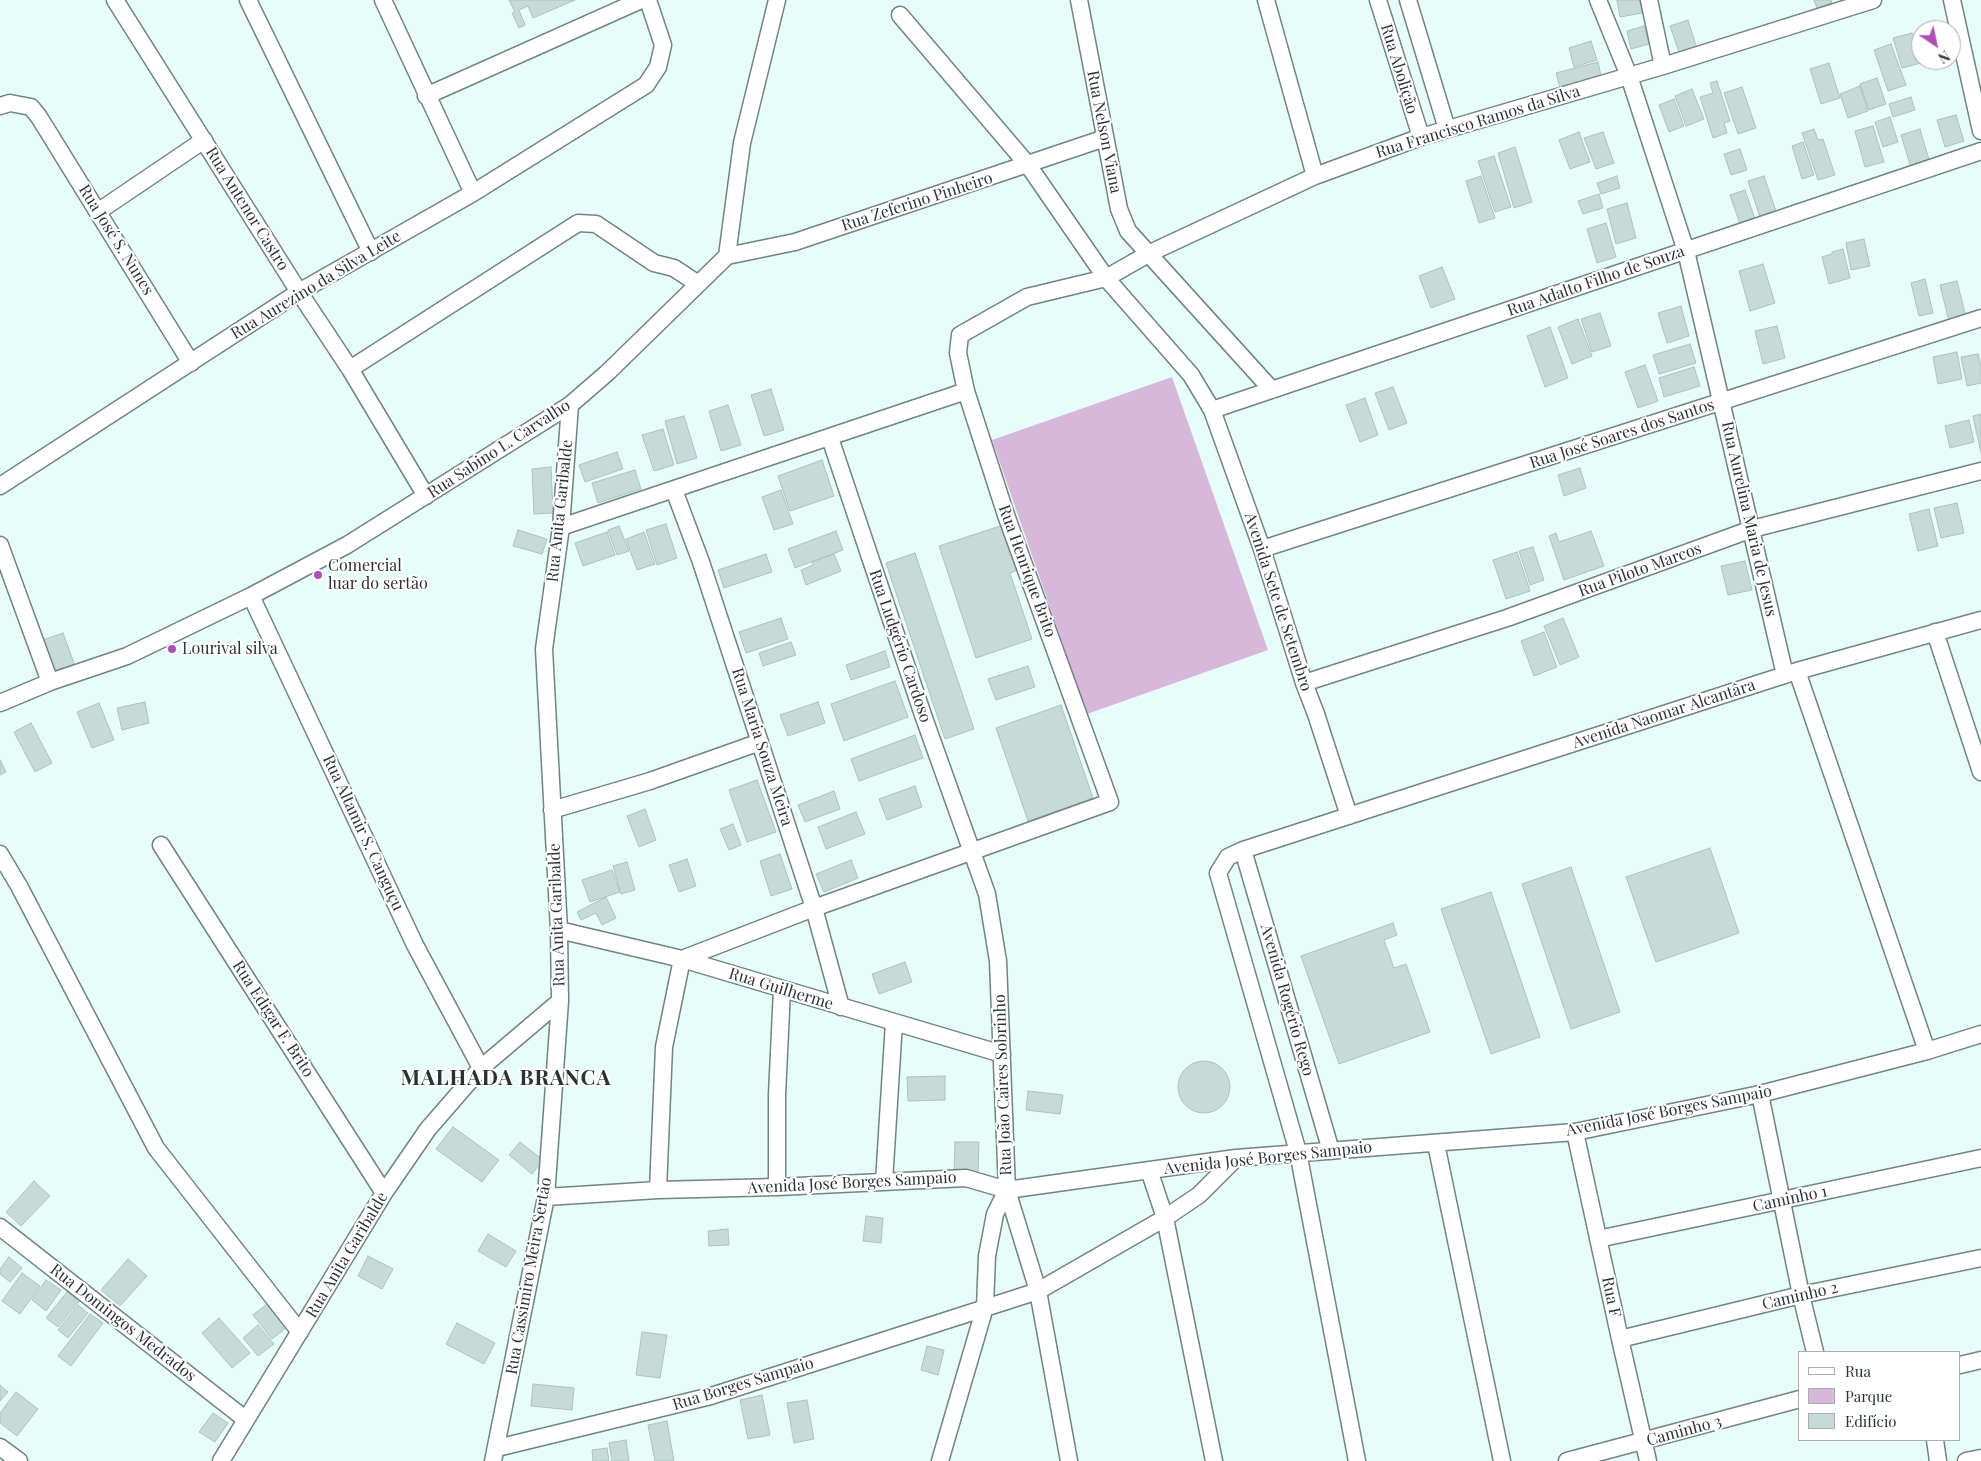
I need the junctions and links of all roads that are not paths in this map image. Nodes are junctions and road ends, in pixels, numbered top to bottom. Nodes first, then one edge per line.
1 (114, 0) edge
2 (248, 0) edge
3 (383, 0) edge
4 (641, 0) edge
5 (648, 0) edge
6 (777, 0) edge
7 (1078, 0) edge
8 (1266, 0) edge
9 (1378, 0) edge
10 (1408, 0) edge
11 (1598, 0) edge
12 (1649, 0) edge
13 (1873, 0) edge
14 (1952, 0) edge
15 (900, 15) dead end
16 (1663, 66) junction
17 (1629, 76) junction
18 (426, 96) junction
19 (0, 106) edge
20 (1447, 129) junction
21 (1981, 131) edge
22 (1421, 137) junction
23 (1105, 138) junction
24 (204, 140) junction
25 (1981, 151) edge
26 (1028, 165) junction
27 (1315, 176) junction
28 (473, 193) junction
29 (99, 212) junction
30 (1686, 250) junction
31 (371, 252) junction
32 (1150, 253) junction
33 (727, 256) junction
34 (1106, 278) junction
35 (698, 284) junction
36 (299, 292) junction
37 (1981, 318) edge
38 (960, 336) joint
39 (191, 362) junction
40 (350, 369) junction
41 (1272, 390) junction
42 (966, 391) junction
43 (1722, 402) junction
44 (570, 405) junction
45 (1212, 410) junction
46 (830, 438) junction
47 (1981, 472) edge
48 (0, 486) edge
49 (674, 490) junction
50 (426, 496) junction
51 (561, 527) junction
52 (1752, 529) junction
53 (0, 545) edge
54 (1262, 549) junction
55 (251, 596) junction
56 (1981, 620) edge
57 (1934, 632) junction
58 (1791, 673) junction
59 (50, 682) junction
60 (1304, 684) junction
61 (0, 703) edge
62 (760, 742) junction
63 (1981, 772) edge
64 (552, 810) junction
65 (1349, 816) junction
66 (161, 844) dead end
67 (1243, 850) junction
68 (972, 853) junction
69 (0, 854) edge
70 (814, 908) junction
71 (559, 930) junction
72 (682, 959) junction
73 (782, 990) junction
74 (560, 1001) junction
75 (841, 1007) junction
76 (894, 1022) junction
77 (1981, 1034) edge
78 (1927, 1051) junction
79 (1002, 1054) junction
80 (481, 1068) junction
81 (1760, 1094) junction
82 (1575, 1132) junction
83 (1436, 1144) junction
84 (1331, 1151) junction
85 (1298, 1152) junction
86 (1236, 1158) junction
87 (1981, 1158) edge
88 (1149, 1170) junction
89 (884, 1182) junction
90 (777, 1187) junction
91 (658, 1190) junction
92 (1007, 1190) junction
93 (384, 1192) junction
94 (546, 1197) junction
95 (1782, 1201) junction
96 (1165, 1218) junction
97 (0, 1227) edge
98 (1598, 1239) junction
99 (1981, 1258) edge
100 (1038, 1291) junction
101 (1801, 1295) junction
102 (985, 1307) junction
103 (300, 1332) junction
104 (1620, 1339) junction
105 (1815, 1351) edge
106 (1981, 1360) edge
107 (1961, 1365) edge
108 (1798, 1400) edge
109 (245, 1419) junction
110 (1935, 1441) edge
111 (1644, 1442) junction
112 (0, 1447) edge
113 (495, 1454) edge
114 (1981, 1458) edge
115 (19, 1461) edge
116 (221, 1461) edge
117 (940, 1461) edge
118 (1069, 1461) edge
119 (1214, 1461) edge
120 (1357, 1461) edge
121 (1502, 1461) edge
122 (1567, 1461) edge
123 (1648, 1461) edge
124 (1938, 1461) edge
125 (1966, 1461) edge

1 - 24 street, Rua Antenor Castro
2 - 31 street
3 - 18 street
4 - 18 street
5 - 28 street, Rua Aurezino da Silva Leite
6 - 33 street
7 - 23 street, Rua Nelson Viana
8 - 27 street
9 - 22 street, Rua Abolição
10 - 20 street, Rua Abolição
11 - 17 street, Rua Aurelina Maria de Jesus
12 - 16 street
13 - 16 street, Rua Francisco Ramos da Silva
14 - 21 street
15 - 26 street, Avenida Sete de Setembro
16 - 17 street, Rua Francisco Ramos da Silva
17 - 20 street, Rua Francisco Ramos da Silva
17 - 30 street, Rua Aurelina Maria de Jesus
18 - 28 street
19 - 29 street, Rua José S. Nunes
20 - 22 street, Rua Francisco Ramos da Silva
22 - 27 street, Rua Francisco Ramos da Silva
23 - 26 street, Rua Zeferino Pinheiro
23 - 32 street, Rua Nelson Viana
24 - 29 street
24 - 36 street, Rua Antenor Castro
25 - 30 street, Rua Adalto Filho de Souza
26 - 33 street, Rua Zeferino Pinheiro
26 - 34 street, Avenida Sete de Setembro
27 - 32 street, Rua Francisco Ramos da Silva
28 - 31 street, Rua Aurezino da Silva Leite
29 - 39 street, Rua José S. Nunes
30 - 41 street, Rua Adalto Filho de Souza
30 - 43 street, Rua Aurelina Maria de Jesus
31 - 36 street, Rua Aurezino da Silva Leite
32 - 34 street, Rua Francisco Ramos da Silva
32 - 41 street, Rua Nelson Viana
33 - 35 street, Rua Sabino L. Carvalho
34 - 38 street, Rua Francisco Ramos da Silva
34 - 45 street, Avenida Sete de Setembro
35 - 40 street
35 - 44 street, Rua Sabino L. Carvalho
36 - 39 street, Rua Aurezino da Silva Leite
36 - 40 street, Rua Antenor Castro
37 - 43 street, Rua José Soares dos Santos
38 - 42 street, Rua Henrique Brito
39 - 48 street, Rua Aurezino da Silva Leite
40 - 50 street, Rua Antenor Castro
41 - 45 street, Rua Adalto Filho de Souza
42 - 46 street
42 - 68 street, Rua Henrique Brito
43 - 52 street, Rua Aurelina Maria de Jesus
43 - 54 street, Rua José Soares dos Santos
44 - 50 street, Rua Sabino L. Carvalho
44 - 51 street, Rua Anita Garibalde
45 - 54 street, Avenida Sete de Setembro
46 - 49 street
46 - 68 street, Rua Ludgério Cardoso
47 - 52 street, Rua Piloto Marcos
49 - 51 street
49 - 62 street, Rua Maria Souza Meira
50 - 55 street, Rua Sabino L. Carvalho
51 - 64 street, Rua Anita Garibalde
52 - 58 street, Rua Aurelina Maria de Jesus
52 - 60 street, Rua Piloto Marcos
53 - 59 street
54 - 60 street, Avenida Sete de Setembro
55 - 59 street, Rua Sabino L. Carvalho
55 - 80 street, Rua Altamir S. Canguçu
56 - 57 street, Avenida Naomar Alcantâra
57 - 58 street, Avenida Naomar Alcantâra
57 - 63 street
58 - 65 street, Avenida Naomar Alcantâra
58 - 78 street, Rua Aurelina Maria de Jesus
59 - 61 street, Rua Sabino L. Carvalho
60 - 65 street, Avenida Sete de Setembro
62 - 64 street
62 - 70 street, Rua Maria Souza Meira
64 - 71 street, Rua Anita Garibalde
65 - 67 street
66 - 93 street, Rua Edigar F. Brito
67 - 84 street, Avenida Rogério Rego
67 - 85 street, Avenida Rogério Rego
68 - 70 street
68 - 79 street, Rua João Caires Sobrinho
69 - 103 street
70 - 72 street
70 - 75 street, Rua Maria Souza Meira
71 - 72 street, Rua Guilherme
71 - 74 street, Rua Anita Garibalde
72 - 73 street, Rua Guilherme
72 - 91 street
73 - 75 street, Rua Guilherme
73 - 90 street
74 - 80 street, Rua Anita Garibalde
74 - 94 street, Rua Cassimiro Meira Sertão
75 - 76 street, Rua Guilherme
76 - 79 street, Rua Guilherme
76 - 89 street
77 - 78 street, Avenida José Borges Sampaio
78 - 81 street, Avenida José Borges Sampaio
79 - 92 street, Rua João Caires Sobrinho
80 - 93 street, Rua Anita Garibalde
81 - 82 street, Avenida José Borges Sampaio
81 - 95 street
82 - 83 street, Avenida José Borges Sampaio
82 - 98 street, Rua F
83 - 84 street, Avenida José Borges Sampaio
83 - 121 street
84 - 85 street, Avenida José Borges Sampaio
85 - 86 street, Avenida José Borges Sampaio
85 - 120 street, Avenida Rogério Rego
86 - 88 street, Avenida José Borges Sampaio
86 - 96 street, Rua Borges Sampaio
87 - 95 street, Caminho 1
88 - 92 street, Avenida José Borges Sampaio
88 - 96 street
89 - 90 street, Avenida José Borges Sampaio
89 - 92 street, Avenida José Borges Sampaio
90 - 91 street, Avenida José Borges Sampaio
91 - 94 street, Avenida José Borges Sampaio
92 - 100 street
92 - 102 street, Rua João Caires Sobrinho
93 - 103 street, Rua Anita Garibalde
94 - 113 street, Rua Cassimiro Meira Sertão
95 - 98 street, Caminho 1
95 - 101 street
96 - 100 street, Rua Borges Sampaio
96 - 119 street
97 - 109 street, Rua Domingos Medrados
98 - 104 street, Rua F
99 - 101 street, Caminho 2
100 - 102 street, Rua Borges Sampaio
100 - 118 street
101 - 104 street, Caminho 2
101 - 105 street
102 - 113 street, Rua Borges Sampaio
102 - 117 street, Rua João Caires Sobrinho
103 - 109 street, Rua Anita Garibalde
104 - 111 street, Rua F
106 - 107 street
108 - 111 street, Caminho 3
109 - 116 street, Rua Anita Garibalde
110 - 124 street
111 - 122 street, Caminho 3
111 - 123 street, Rua F
112 - 115 street
114 - 125 street

